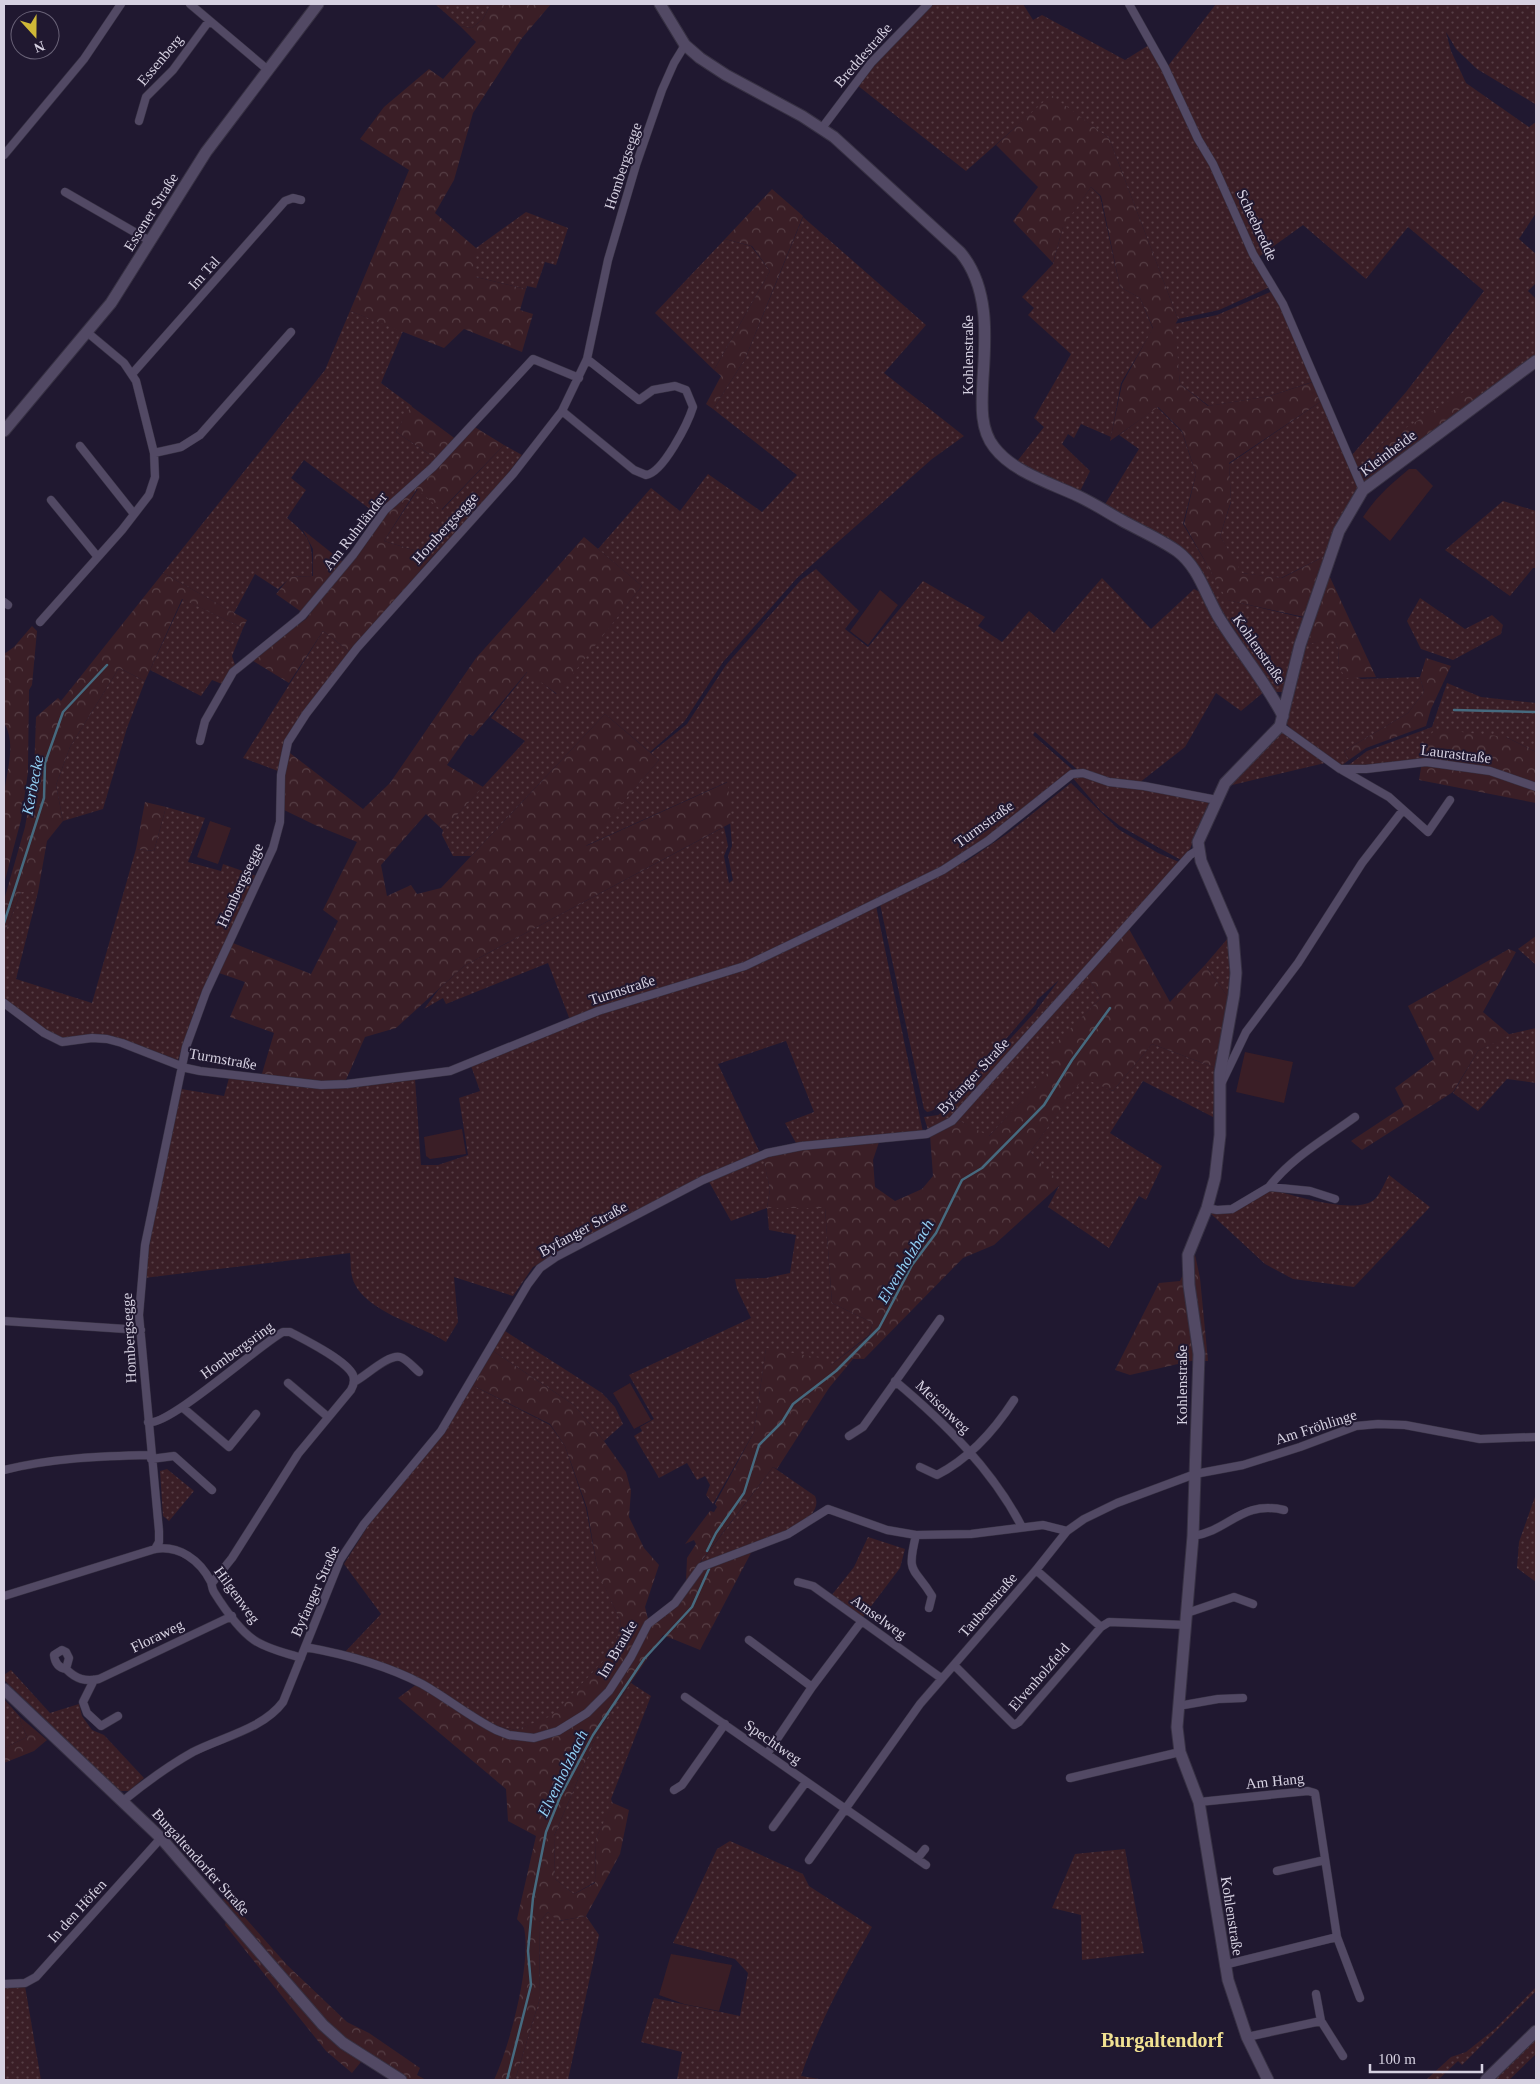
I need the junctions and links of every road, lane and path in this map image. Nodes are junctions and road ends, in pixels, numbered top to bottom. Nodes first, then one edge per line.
1 (120, 4) edge
2 (190, 4) edge
3 (318, 4) edge
4 (660, 4) edge
5 (928, 4) edge
6 (1129, 4) edge
7 (209, 21) junction
8 (685, 44) junction
9 (268, 70) junction
10 (138, 120) dead end
11 (822, 128) junction
12 (4, 155) edge
13 (65, 192) dead end
14 (301, 200) dead end
15 (150, 241) junction
16 (88, 332) junction
17 (291, 332) dead end
18 (587, 359) junction
19 (1536, 361) edge
20 (132, 374) junction
21 (579, 378) junction
22 (562, 411) junction
23 (4, 431) edge
24 (80, 446) dead end
25 (154, 453) junction
26 (1363, 490) junction
27 (51, 500) dead end
28 (134, 514) junction
29 (97, 556) junction
30 (40, 622) dead end
31 (1281, 721) junction
32 (200, 741) dead end
33 (1340, 769) junction
34 (1536, 787) edge
35 (1217, 800) junction
36 (1450, 800) dead end
37 (1403, 810) junction
38 (1198, 850) junction
39 (4, 1004) edge
40 (181, 1066) junction
41 (1220, 1086) junction
42 (1355, 1118) dead end
43 (1268, 1187) junction
44 (1335, 1199) dead end
45 (1206, 1208) junction
46 (940, 1319) dead end
47 (4, 1321) edge
48 (140, 1330) junction
49 (420, 1372) dead end
50 (895, 1381) junction
51 (354, 1382) junction
52 (288, 1383) dead end
53 (1014, 1400) dead end
54 (182, 1407) junction
55 (256, 1414) dead end
56 (328, 1418) junction
57 (148, 1422) junction
58 (849, 1436) dead end
59 (1536, 1437) edge
60 (970, 1453) junction
61 (151, 1457) junction
62 (920, 1467) dead end
63 (4, 1470) edge
64 (1195, 1474) junction
65 (212, 1490) dead end
66 (1284, 1510) dead end
67 (1022, 1527) junction
68 (1067, 1531) junction
69 (916, 1536) junction
70 (1192, 1536) junction
71 (155, 1549) junction
72 (1036, 1570) junction
73 (798, 1582) dead end
74 (212, 1583) junction
75 (4, 1596) edge
76 (1253, 1604) dead end
77 (929, 1608) dead end
78 (1187, 1613) junction
79 (232, 1616) junction
80 (861, 1622) junction
81 (1186, 1625) junction
82 (1101, 1627) junction
83 (749, 1640) dead end
84 (305, 1647) junction
85 (301, 1658) junction
86 (954, 1665) junction
87 (66, 1669) dead end
88 (942, 1678) junction
89 (94, 1680) junction
90 (812, 1687) junction
91 (4, 1689) edge
92 (685, 1697) dead end
93 (1243, 1698) dead end
94 (1178, 1706) junction
95 (118, 1716) dead end
96 (725, 1724) junction
97 (1180, 1752) junction
98 (767, 1754) junction
99 (1070, 1778) dead end
100 (806, 1782) junction
101 (674, 1790) dead end
102 (123, 1801) junction
103 (1199, 1802) junction
104 (845, 1810) junction
105 (773, 1827) dead end
106 (161, 1838) junction
107 (925, 1849) dead end
108 (918, 1859) junction
109 (809, 1860) dead end
110 (1325, 1860) junction
111 (926, 1865) dead end
112 (1277, 1872) dead end
113 (1337, 1937) junction
114 (1224, 1964) junction
115 (4, 1984) edge
116 (1316, 1994) dead end
117 (1360, 1998) dead end
118 (1321, 2021) junction
119 (1536, 2031) edge
120 (1247, 2037) junction
121 (1343, 2056) dead end
122 (401, 2080) edge
123 (1268, 2080) edge
124 (1486, 2080) edge

1 - 12 street
2 - 7 street
3 - 9 street, Essener Straße
4 - 8 street, Kohlenstraße
5 - 11 street, Breddestraße
6 - 26 street, Scheebredde
7 - 9 street
7 - 10 street, Essenberg
8 - 11 street, Kohlenstraße
8 - 18 street, Hombergsegge
9 - 15 street, Essener Straße
11 - 31 street, Kohlenstraße
13 - 15 street
14 - 20 street, Im Tal
15 - 16 street, Essener Straße
16 - 20 street
16 - 23 street, Essener Straße
17 - 25 street
18 - 21 street, Hombergsegge
18 - 22 street
19 - 26 street, Kleinheide
20 - 25 street
21 - 22 street, Hombergsegge
21 - 32 street, Am Ruhrländer
22 - 40 street, Hombergsegge
24 - 28 street
25 - 28 street
26 - 31 street, Kleinheide
27 - 29 street
28 - 29 street
29 - 30 street
31 - 33 street
31 - 35 street
33 - 34 street, Laurastraße
33 - 37 street
35 - 38 street
35 - 40 street, Turmstraße
36 - 37 street
37 - 41 street, Kohlenstraße
38 - 41 street, Kohlenstraße
38 - 84 street, Byfanger Straße
39 - 40 street, Turmstraße
40 - 48 street, Hombergsegge
41 - 45 street, Kohlenstraße
42 - 43 street
43 - 44 street
43 - 45 street
45 - 64 street, Kohlenstraße
46 - 50 street, Meisenweg
47 - 48 street
48 - 57 street, Hombergsegge
49 - 51 street
50 - 58 street, Meisenweg
50 - 60 street, Meisenweg
51 - 54 street, Hombergsring
51 - 56 street
52 - 56 street
53 - 60 street, Meisenweg
54 - 55 street
54 - 57 street, Hombergsring
56 - 74 street
57 - 61 street, Hombergsegge
59 - 64 street, Am Fröhlinge
60 - 62 street, Meisenweg
60 - 67 street, Meisenweg
61 - 63 street
61 - 65 street
61 - 71 street, Hombergsegge
64 - 68 street, Taubenstraße
64 - 70 street, Kohlenstraße
66 - 70 street
67 - 68 street, Im Brauke
67 - 69 street, Im Brauke
68 - 72 street, Taubenstraße
69 - 77 street
69 - 84 street, Im Brauke
70 - 78 street, Kohlenstraße
71 - 74 street, Hilgenweg
71 - 75 street
72 - 82 street
72 - 86 street, Taubenstraße
73 - 80 street, Amselweg
74 - 79 street, Hilgenweg
76 - 78 street
78 - 81 street, Kohlenstraße
79 - 85 street, Hilgenweg
79 - 89 street, Floraweg
80 - 88 street, Amselweg
80 - 90 street
81 - 82 street, Elvenholzfeld
81 - 94 street, Kohlenstraße
82 - 86 street, Elvenholzfeld
83 - 90 street
84 - 85 street, Byfanger Straße
85 - 102 street, Byfanger Straße
86 - 88 street, Taubenstraße
87 - 89 street
88 - 104 street, Taubenstraße
89 - 95 street
90 - 98 street
91 - 102 street, Burgaltendorfer Straße
92 - 96 street, Spechtweg
93 - 94 street
94 - 97 street, Kohlenstraße
96 - 98 street, Spechtweg
96 - 101 street, Spechtweg
97 - 99 street
97 - 103 street, Kohlenstraße
98 - 100 street, Spechtweg
100 - 104 street, Spechtweg
100 - 105 street, Spechtweg
102 - 106 street, Burgaltendorfer Straße
103 - 110 street, Am Hang
103 - 114 street, Kohlenstraße
104 - 108 street
104 - 109 street, Taubenstraße
106 - 115 street, In den Höfen
106 - 122 street, Burgaltendorfer Straße
107 - 108 street
108 - 111 street
110 - 112 street
110 - 113 street, Am Hang
113 - 114 street
113 - 117 street, Am Hang
114 - 120 street, Kohlenstraße
116 - 118 street
118 - 120 street
118 - 121 street
119 - 124 street
120 - 123 street, Kohlenstraße

